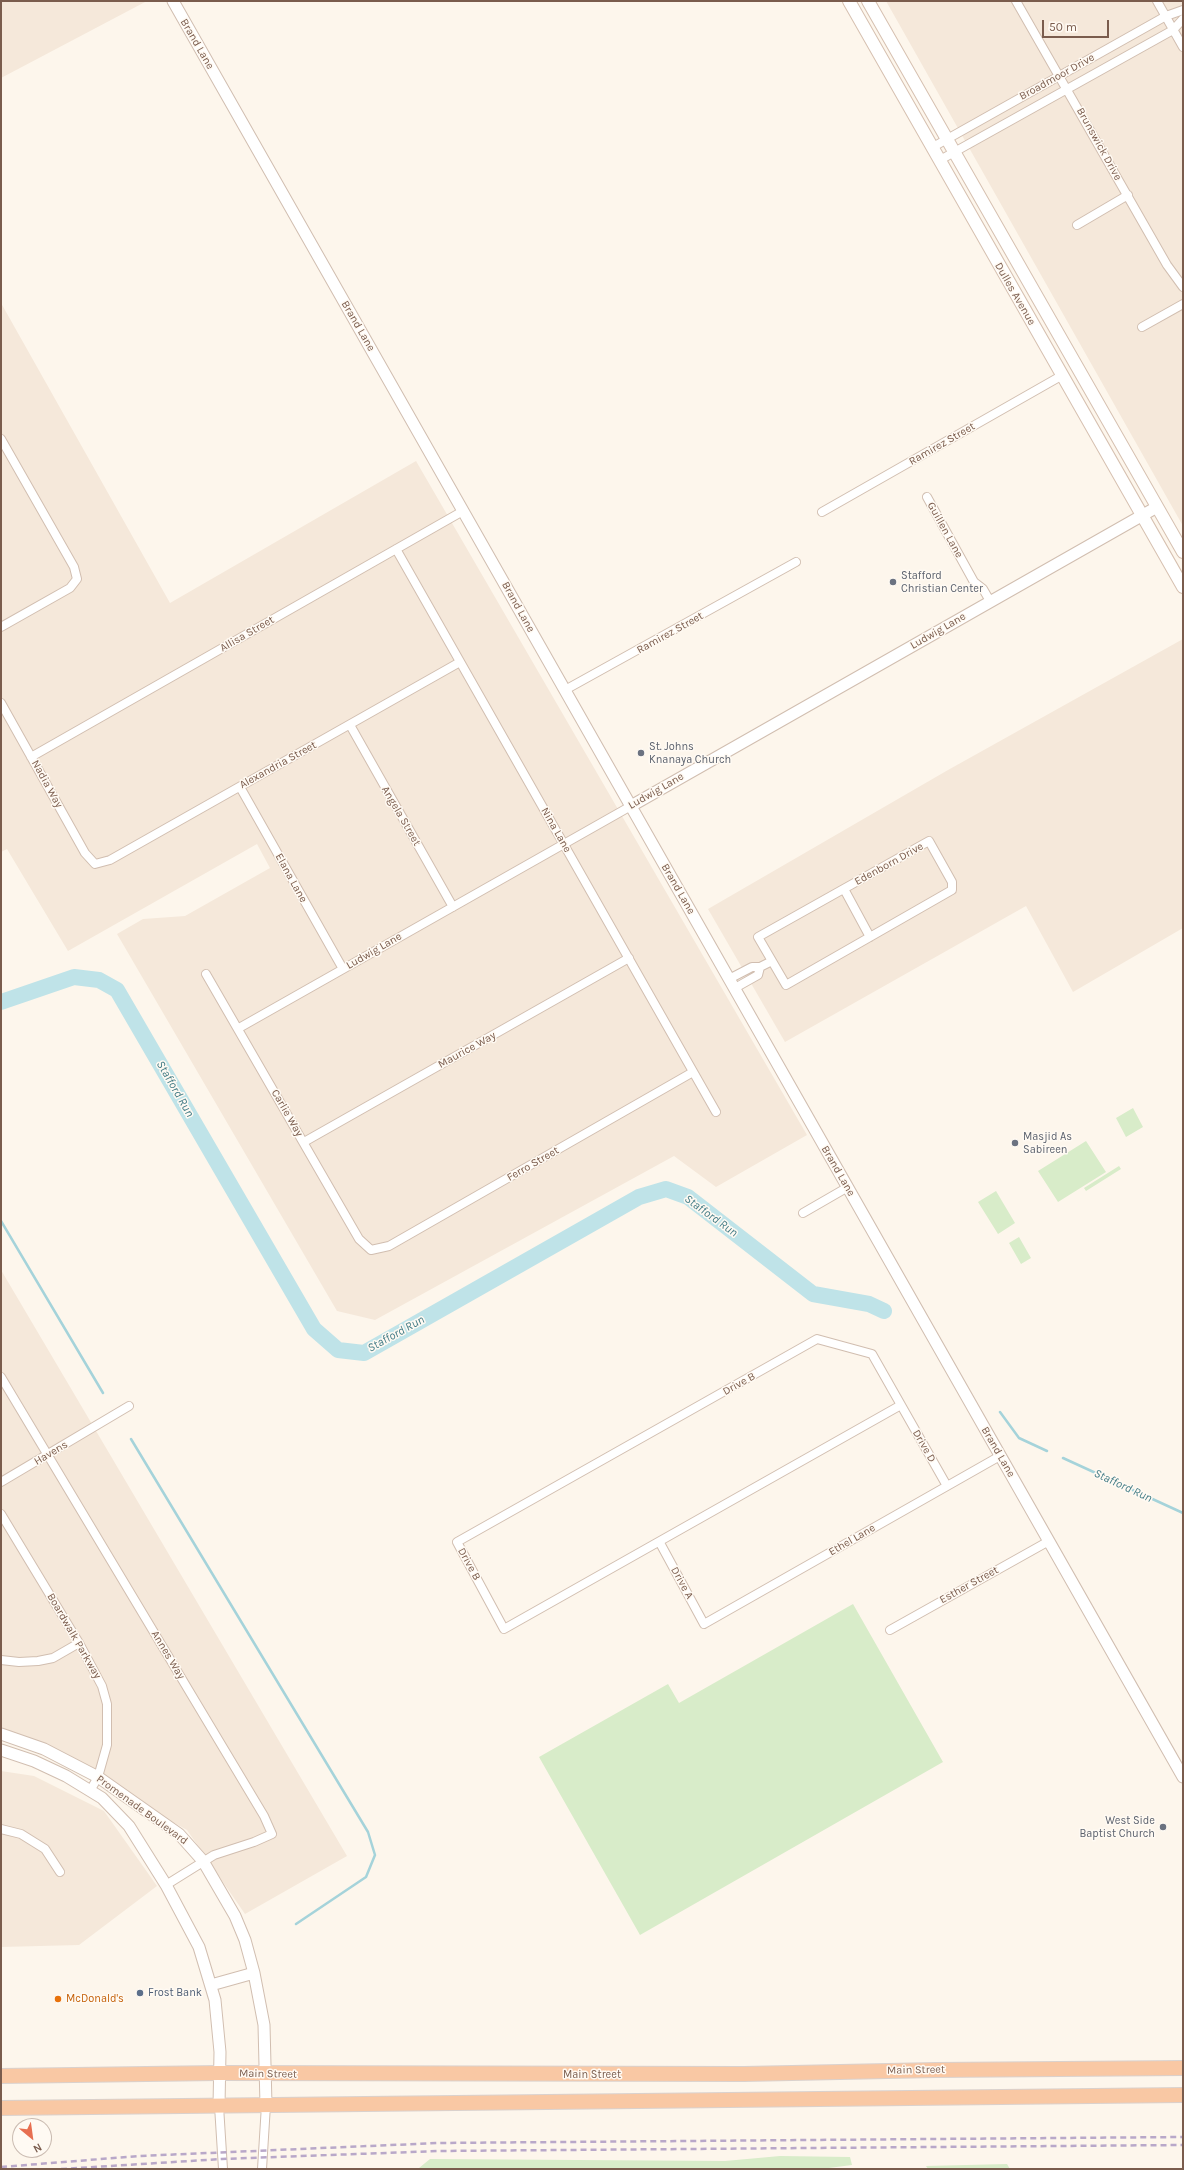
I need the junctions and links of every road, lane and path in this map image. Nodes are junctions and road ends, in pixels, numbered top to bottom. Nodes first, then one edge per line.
1 (173, 1) edge
2 (849, 1) edge
3 (868, 1) edge
4 (1016, 1) edge
5 (1157, 1) edge
6 (1183, 10) edge
7 (1166, 16) junction
8 (1183, 19) edge
9 (1173, 30) junction
10 (1183, 47) edge
11 (1060, 75) junction
12 (1068, 89) junction
13 (947, 138) junction
14 (933, 147) junction
15 (955, 152) junction
16 (940, 160) junction
17 (1128, 195) junction
18 (1077, 225) dead end
19 (1183, 287) edge
20 (1183, 304) edge
21 (1041, 307) junction
22 (1027, 315) junction
23 (1142, 327) dead end
24 (1062, 376) junction
25 (1, 439) edge
26 (927, 497) dead end
27 (1157, 507) junction
28 (463, 511) junction
29 (822, 512) dead end
30 (1143, 515) junction
31 (396, 549) junction
32 (1183, 552) edge
33 (796, 562) dead end
34 (1183, 587) edge
35 (990, 601) junction
36 (1, 627) edge
37 (460, 662) junction
38 (565, 690) junction
39 (1, 703) edge
40 (350, 725) junction
41 (31, 757) junction
42 (240, 787) junction
43 (631, 806) junction
44 (564, 844) junction
45 (95, 864) joint
46 (844, 889) junction
47 (453, 906) junction
48 (870, 937) junction
49 (629, 958) junction
50 (772, 961) junction
51 (343, 969) junction
52 (206, 974) dead end
53 (732, 984) junction
54 (239, 1028) junction
55 (693, 1072) junction
56 (716, 1112) dead end
57 (304, 1142) junction
58 (848, 1188) junction
59 (803, 1213) dead end
60 (371, 1250) joint
61 (1, 1377) edge
62 (900, 1405) junction
63 (129, 1406) dead end
64 (48, 1455) junction
65 (1000, 1456) junction
66 (1, 1482) edge
67 (947, 1486) junction
68 (1, 1514) edge
69 (1049, 1541) junction
70 (660, 1543) junction
71 (704, 1624) joint
72 (890, 1630) dead end
73 (79, 1643) junction
74 (1, 1660) edge
75 (1, 1734) edge
76 (1, 1750) edge
77 (98, 1777) junction
78 (1183, 1777) edge
79 (90, 1791) junction
80 (1, 1829) edge
81 (203, 1861) junction
82 (60, 1872) dead end
83 (166, 1885) junction
84 (254, 1973) junction
85 (211, 1985) junction
86 (1183, 2068) edge
87 (220, 2073) junction
88 (266, 2074) junction
89 (1, 2076) edge
90 (1183, 2095) edge
91 (266, 2104) junction
92 (219, 2106) junction
93 (1, 2108) edge
94 (222, 2169) edge
95 (262, 2169) edge

1 - 28 street, Brand Lane
2 - 14 main road, Dulles Avenue
3 - 13 main road, Dulles Avenue
4 - 11 street, Brunswick Drive
5 - 7 street
6 - 7 street, Broadmoor Drive
7 - 9 street
7 - 11 street, Broadmoor Drive
8 - 9 street, Broadmoor Drive
9 - 10 street
9 - 12 street, Broadmoor Drive
11 - 12 street, Brunswick Drive
11 - 13 street, Broadmoor Drive
12 - 15 street, Broadmoor Drive
12 - 17 street, Brunswick Drive
13 - 14 street, Broadmoor Drive
13 - 15 main road, Dulles Avenue
14 - 16 main road, Dulles Avenue
15 - 16 street, Broadmoor Drive
15 - 21 main road, Dulles Avenue
16 - 22 main road, Dulles Avenue
17 - 18 street
17 - 19 street, Brunswick Drive
20 - 23 street
21 - 22 main road
21 - 27 main road, Dulles Avenue
22 - 24 main road, Dulles Avenue
24 - 29 street, Ramirez Street
24 - 30 main road, Dulles Avenue
25 - 36 street
26 - 35 street, Guillen Lane
27 - 30 street, Ludwig Lane
27 - 32 main road, Dulles Avenue
28 - 31 street, Allisa Street
28 - 38 street, Brand Lane
30 - 34 main road, Dulles Avenue
30 - 35 street, Ludwig Lane
31 - 37 street, Nina Lane
31 - 41 street, Allisa Street
33 - 38 street, Ramirez Street
35 - 43 street, Ludwig Lane
37 - 40 street, Alexandria Street
37 - 44 street, Nina Lane
38 - 43 street, Brand Lane
39 - 41 street, Nadia Way
40 - 42 street, Alexandria Street
40 - 47 street, Angela Street
41 - 45 street, Nadia Way
42 - 45 street, Alexandria Street
42 - 51 street, Elana Lane
43 - 44 street, Ludwig Lane
43 - 53 street, Brand Lane
44 - 47 street, Ludwig Lane
44 - 49 street, Nina Lane
46 - 48 street, Edenborn Drive
46 - 48 street, Edenborn Drive
46 - 50 street, Edenborn Drive
47 - 51 street, Ludwig Lane
48 - 50 street, Edenborn Drive
49 - 55 street, Nina Lane
49 - 57 street, Maurice Way
50 - 53 street
51 - 54 street, Ludwig Lane
52 - 54 street, Carlie Way
53 - 58 street, Brand Lane
54 - 57 street, Carlie Way
55 - 56 street, Nina Lane
55 - 60 street, Ferro Street
57 - 60 street, Carlie Way
58 - 59 street
58 - 65 street, Brand Lane
61 - 64 street, Annes Way
62 - 67 street, Drive D
62 - 70 street, Drive B
62 - 70 street, Drive B
63 - 64 street, Havens
64 - 66 street, Havens
64 - 81 street, Annes Way
65 - 67 street, Ethel Lane
65 - 69 street, Brand Lane
67 - 71 street, Ethel Lane
68 - 73 street, Boardwalk Parkway
69 - 72 street, Esther Street
69 - 78 street, Brand Lane
70 - 71 street, Drive A
73 - 74 street
73 - 77 street, Boardwalk Parkway
75 - 77 street, Promenade Boulevard
76 - 79 street, Promenade Boulevard
77 - 79 street, Boardwalk Parkway
77 - 81 street, Promenade Boulevard
79 - 83 street, Promenade Boulevard
80 - 82 street
81 - 83 street, Annes Way
81 - 84 street, Promenade Boulevard
83 - 85 street, Promenade Boulevard
84 - 85 street
84 - 88 street, Promenade Boulevard
85 - 87 street, Promenade Boulevard
86 - 88 highway, Main Street
87 - 88 highway, Main Street
87 - 89 highway, Main Street
87 - 92 street, Promenade Boulevard
88 - 91 street, Promenade Boulevard
90 - 91 highway
91 - 92 highway
91 - 95 street, Promenade Boulevard
92 - 93 highway
92 - 94 street, Promenade Boulevard

